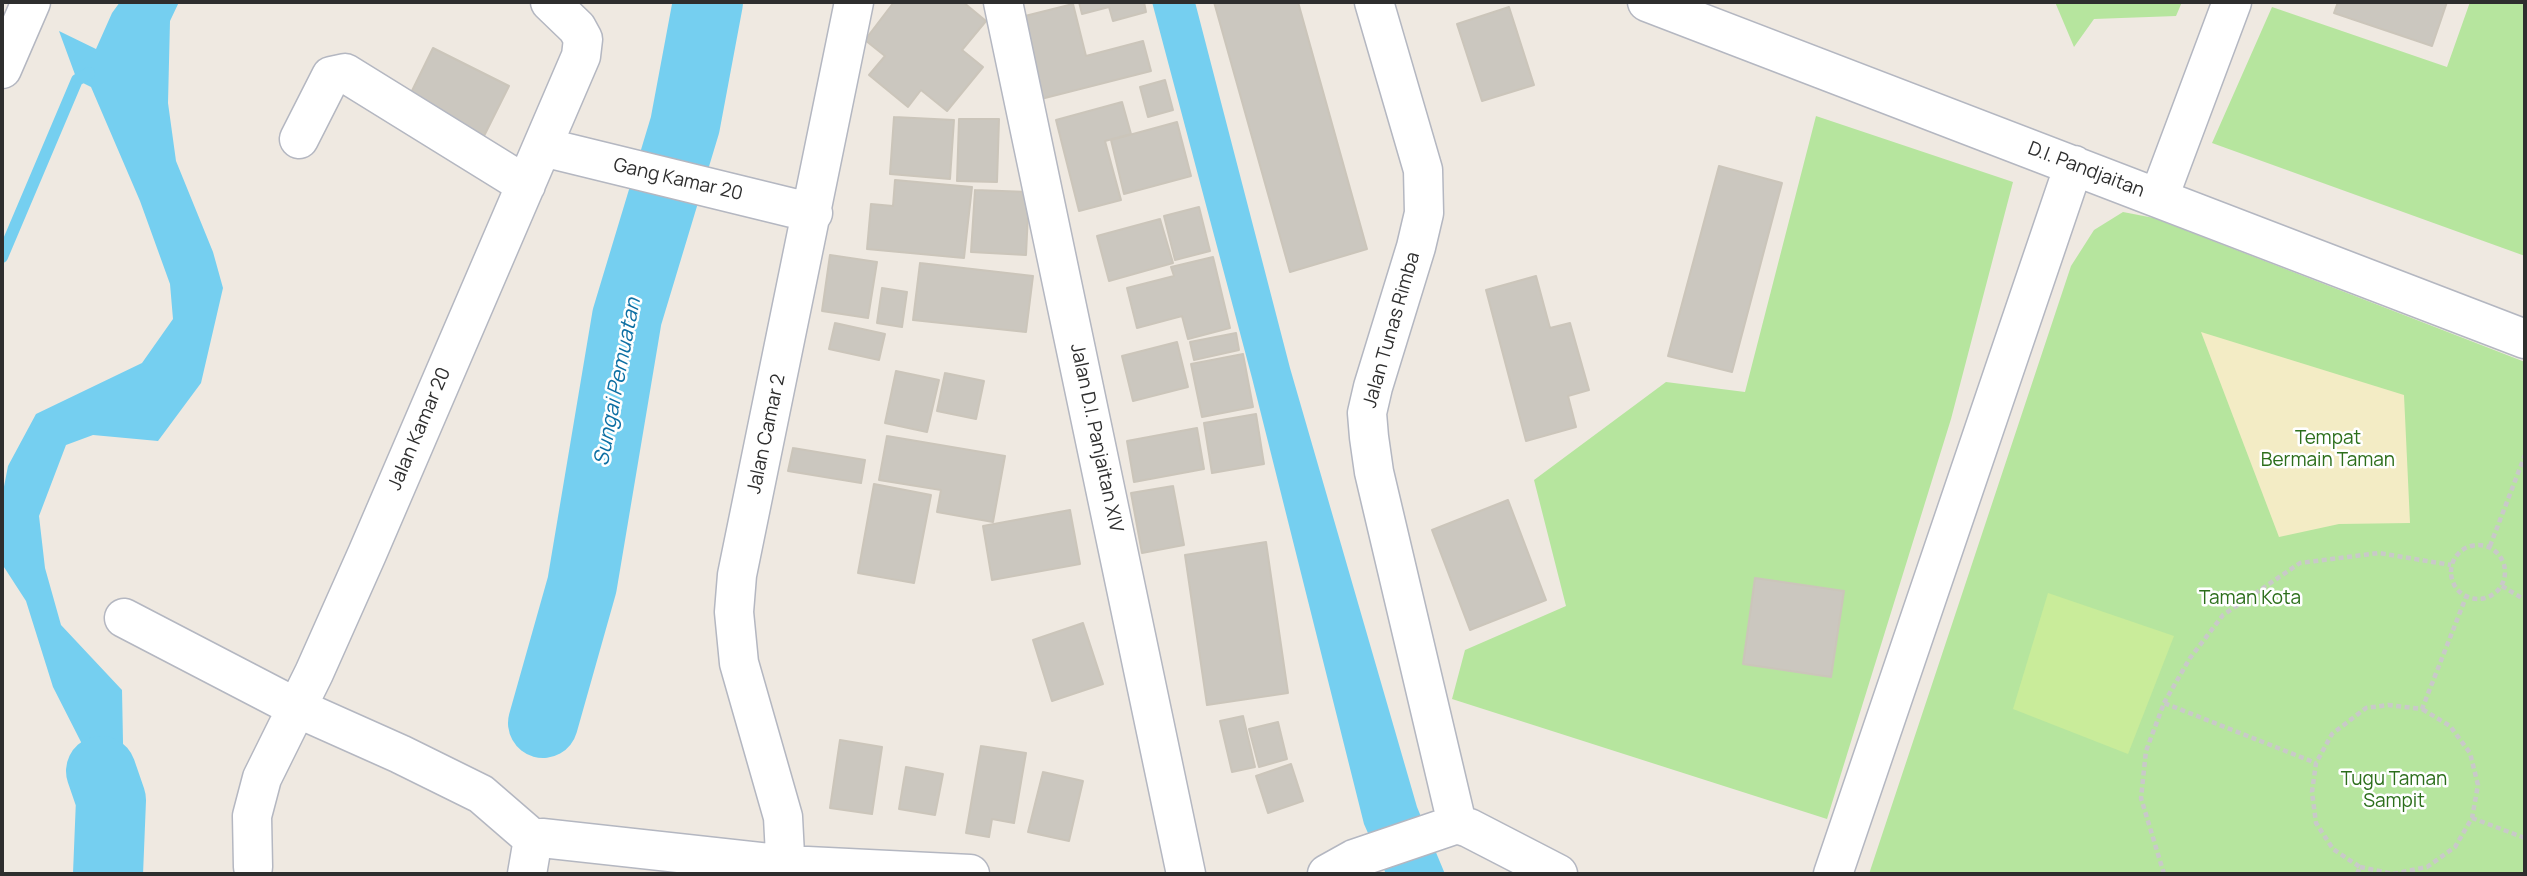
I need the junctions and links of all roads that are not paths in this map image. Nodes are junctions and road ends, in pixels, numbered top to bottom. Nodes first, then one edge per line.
1 (31, 2) edge
2 (550, 2) edge
3 (854, 2) edge
4 (1003, 2) edge
5 (1374, 2) edge
6 (1647, 2) edge
7 (2232, 2) edge
8 (2, 69) edge
9 (299, 139) dead end
10 (543, 147) junction
11 (2074, 165) junction
12 (526, 185) junction
13 (2159, 197) junction
14 (813, 213) junction
15 (2525, 339) edge
16 (124, 618) dead end
17 (297, 708) junction
18 (1445, 827) junction
19 (534, 850) edge
20 (253, 867) dead end
21 (1340, 867) edge
22 (787, 870) edge
23 (970, 874) edge
24 (1186, 874) edge
25 (1558, 874) edge
26 (1833, 874) edge

1 - 8 street
2 - 10 street, Jalan Kamar 20
3 - 14 street, Jalan Camar 2
4 - 24 street, Jalan D.I. Panjaitan XIV
5 - 18 street, Jalan Tunas Rimba
6 - 11 street, D.I. Pandjaitan
7 - 13 street
9 - 12 street
10 - 12 street, Jalan Kamar 20
10 - 14 street, Gang Kamar 20
11 - 13 street, D.I. Pandjaitan
11 - 26 street
12 - 17 street, Jalan Kamar 20
13 - 15 street, D.I. Pandjaitan
14 - 22 street, Jalan Camar 2
16 - 17 street
17 - 19 street
17 - 20 street, Jalan Kamar 20
18 - 21 street
18 - 25 street
19 - 22 street
22 - 23 street

